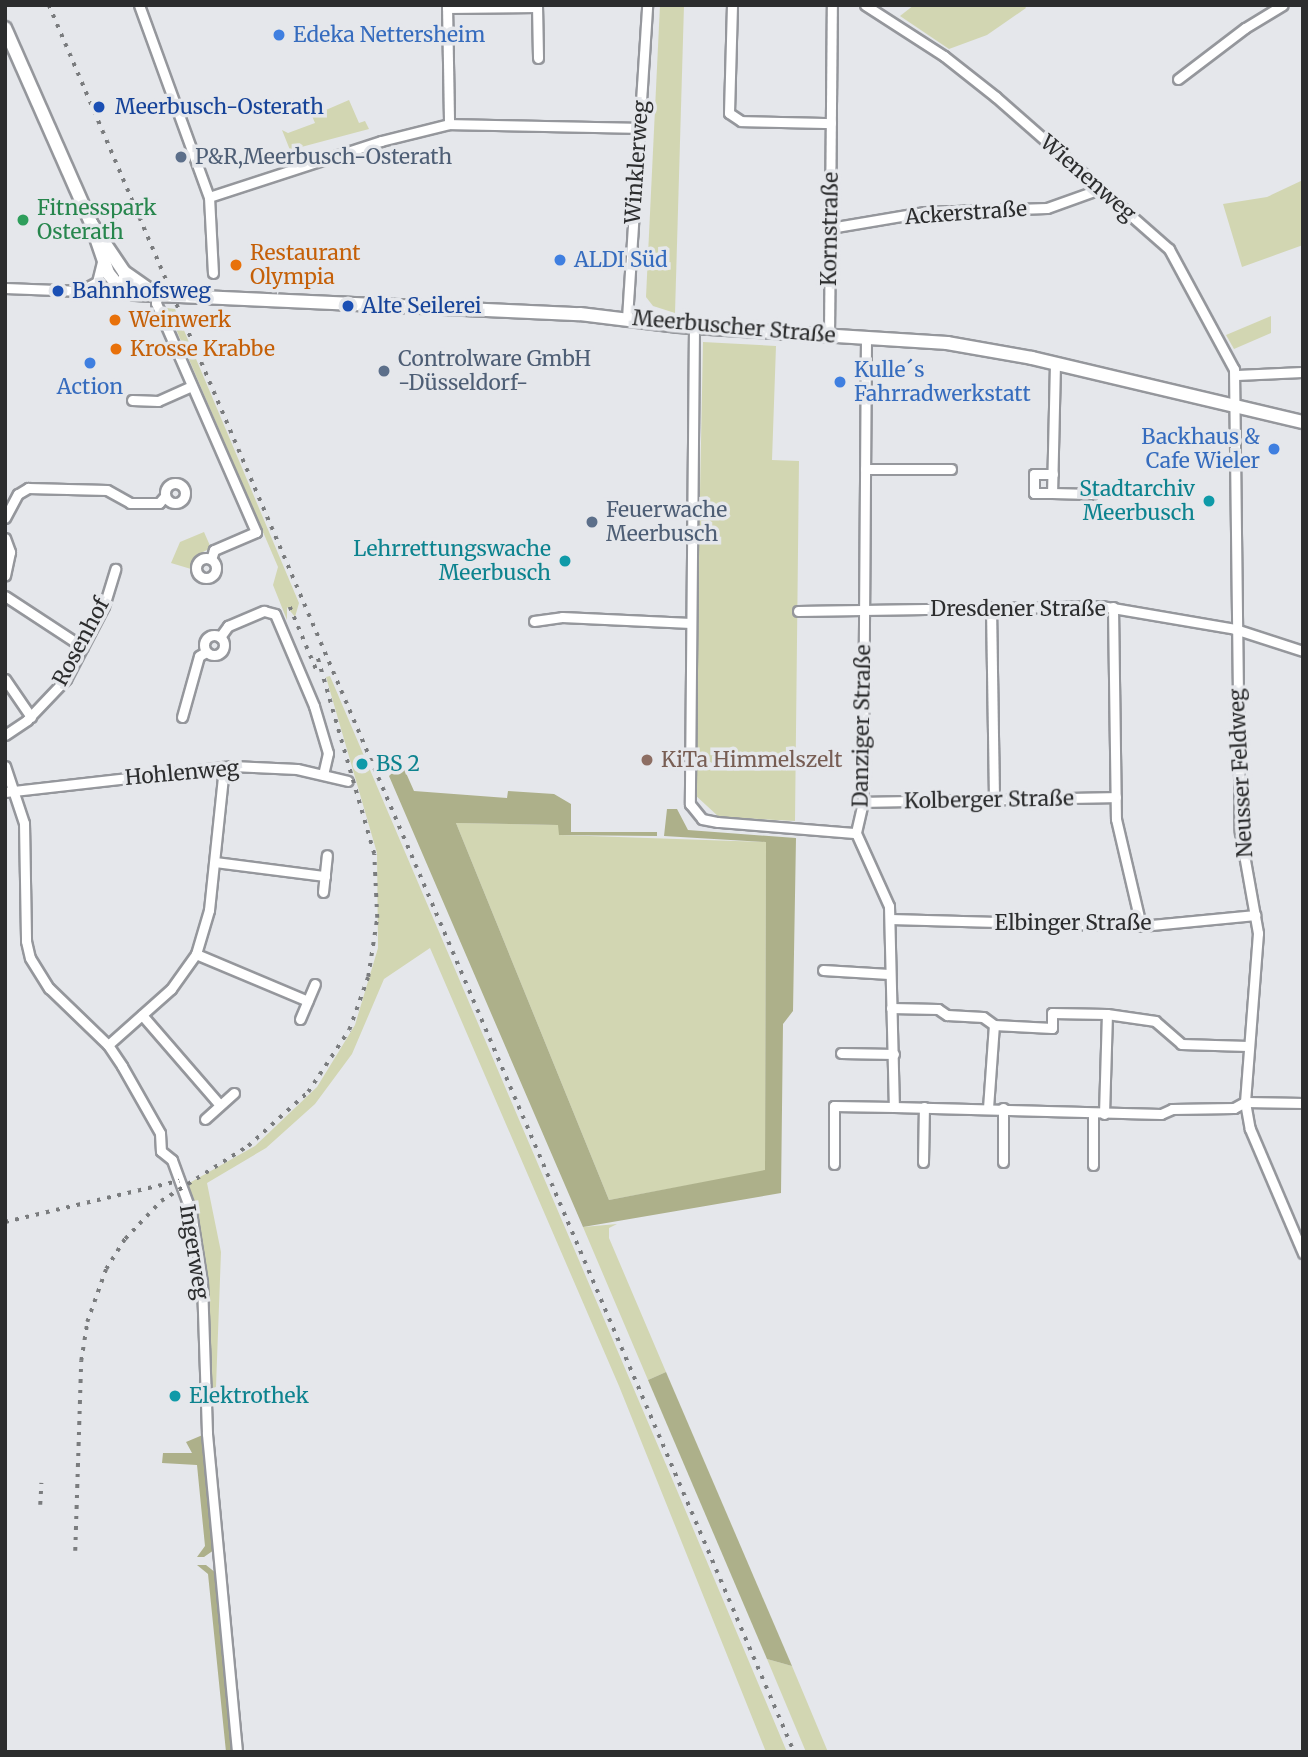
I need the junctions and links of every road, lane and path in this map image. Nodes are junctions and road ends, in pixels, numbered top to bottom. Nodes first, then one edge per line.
1 (139, 5) edge
2 (646, 5) edge
3 (732, 5) edge
4 (832, 5) edge
5 (865, 5) edge
6 (1283, 5) edge
7 (537, 6) edge
8 (447, 7) edge
9 (6, 30) edge
10 (538, 58) dead end
11 (1178, 79) dead end
12 (831, 123) junction
13 (449, 124) junction
14 (640, 128) junction
15 (1100, 189) junction
16 (209, 197) junction
17 (91, 223) junction
18 (830, 228) junction
19 (102, 260) junction
20 (124, 272) junction
21 (213, 274) dead end
22 (5, 288) edge
23 (120, 288) junction
24 (72, 292) junction
25 (157, 295) junction
26 (627, 318) junction
27 (694, 327) junction
28 (829, 335) junction
29 (866, 337) junction
30 (1055, 363) junction
31 (1303, 372) edge
32 (1236, 374) junction
33 (191, 386) junction
34 (132, 400) dead end
35 (1236, 406) junction
36 (1303, 422) edge
37 (865, 469) junction
38 (951, 469) dead end
39 (1053, 474) junction
40 (1052, 494) junction
41 (1092, 494) dead end
42 (165, 496) dead end
43 (5, 517) edge
44 (5, 538) edge
45 (211, 559) dead end
46 (115, 569) dead end
47 (5, 575) edge
48 (5, 596) edge
49 (991, 607) junction
50 (1113, 607) junction
51 (798, 611) dead end
52 (863, 611) junction
53 (534, 621) dead end
54 (691, 623) junction
55 (1235, 629) junction
56 (220, 637) junction
57 (83, 647) junction
58 (1303, 651) edge
59 (206, 652) junction
60 (5, 679) edge
61 (31, 717) junction
62 (183, 717) dead end
63 (5, 735) edge
64 (5, 766) edge
65 (224, 767) junction
66 (323, 774) junction
67 (348, 781) dead end
68 (10, 791) edge
69 (1115, 797) junction
70 (994, 800) junction
71 (863, 802) junction
72 (856, 833) junction
73 (327, 855) dead end
74 (215, 862) junction
75 (325, 876) junction
76 (323, 892) dead end
77 (1255, 915) junction
78 (890, 919) junction
79 (1141, 926) junction
80 (196, 954) junction
81 (823, 970) dead end
82 (889, 974) junction
83 (315, 985) dead end
84 (308, 1001) junction
85 (891, 1008) junction
86 (1107, 1014) junction
87 (142, 1015) junction
88 (300, 1019) dead end
89 (994, 1025) junction
90 (108, 1045) junction
91 (1248, 1046) junction
92 (841, 1053) dead end
93 (894, 1054) junction
94 (234, 1093) dead end
95 (1245, 1102) junction
96 (1303, 1102) edge
97 (220, 1105) junction
98 (894, 1107) junction
99 (924, 1107) junction
100 (988, 1108) junction
101 (1003, 1108) junction
102 (1093, 1114) junction
103 (1104, 1114) junction
104 (205, 1119) dead end
105 (923, 1162) dead end
106 (1003, 1162) dead end
107 (834, 1164) dead end
108 (1093, 1165) dead end
109 (1303, 1253) edge
110 (237, 1752) edge

1 - 16 street
2 - 14 street, Winklerweg
3 - 12 street
4 - 12 street, Kornstraße
5 - 15 street, Wienenweg
6 - 11 street
7 - 8 street
7 - 10 street
8 - 13 street
9 - 17 main road
12 - 18 street, Kornstraße
13 - 14 street
13 - 16 street
14 - 26 street, Winklerweg
15 - 18 street, Ackerstraße
15 - 32 street, Wienenweg
16 - 21 street
17 - 19 main road
17 - 20 main road
18 - 28 street, Kornstraße
19 - 23 main road
19 - 24 street
20 - 23 street
20 - 25 main road
22 - 24 street, Meerbuscher Straße
23 - 24 street, Meerbuscher Straße
23 - 25 main road, Meerbuscher Straße
25 - 26 main road, Meerbuscher Straße
25 - 33 street
26 - 27 main road, Meerbuscher Straße
27 - 28 main road, Meerbuscher Straße
27 - 54 street
28 - 29 main road, Meerbuscher Straße
29 - 30 main road, Meerbuscher Straße
29 - 37 street, Danziger Straße
30 - 35 main road, Meerbuscher Straße
30 - 39 street
31 - 32 street
32 - 35 street, Wienenweg
33 - 34 street
33 - 45 street
35 - 36 main road, Meerbuscher Straße
35 - 55 street, Neusser Feldweg
37 - 38 street
37 - 52 street, Danziger Straße
39 - 40 street
39 - 40 street
40 - 41 street
42 - 43 street
44 - 47 street
46 - 57 street, Rosenhof
48 - 57 street
49 - 50 street, Dresdener Straße
49 - 52 street, Dresdener Straße
49 - 70 street
50 - 55 street, Dresdener Straße
50 - 69 street
51 - 52 street, Dresdener Straße
52 - 71 street, Danziger Straße
53 - 54 street
54 - 72 street
55 - 58 street, Dresdener Straße
55 - 77 street, Neusser Feldweg
56 - 59 street
56 - 59 street
56 - 66 street
57 - 61 street, Rosenhof
59 - 62 street
60 - 61 street
61 - 63 street, Rosenhof
64 - 68 street, Ingerweg
65 - 66 street, Hohlenweg
65 - 68 street, Hohlenweg
65 - 74 street
66 - 67 street, Hohlenweg
68 - 90 street, Ingerweg
69 - 70 street, Kolberger Straße
69 - 79 street
70 - 71 street, Kolberger Straße
71 - 72 street, Danziger Straße
72 - 78 street, Danziger Straße
73 - 75 street
74 - 75 street
74 - 80 street
75 - 76 street
77 - 79 street, Elbinger Straße
77 - 91 street, Neusser Feldweg
78 - 79 street, Elbinger Straße
78 - 82 street, Danziger Straße
80 - 84 street
80 - 87 street
81 - 82 street
82 - 85 street, Danziger Straße
83 - 84 street
84 - 88 street
85 - 89 street
85 - 93 street, Danziger Straße
86 - 89 street
86 - 91 street
86 - 103 street
87 - 90 street
87 - 97 street
89 - 100 street
90 - 110 street, Ingerweg
91 - 95 street, Neusser Feldweg
92 - 93 street
93 - 98 street, Danziger Straße
94 - 97 street
95 - 96 street
95 - 103 street
95 - 109 street, Neusser Feldweg
97 - 104 street
98 - 99 street
98 - 107 street
99 - 100 street
99 - 105 street
100 - 101 street
101 - 102 street
101 - 106 street
102 - 103 street
102 - 108 street

